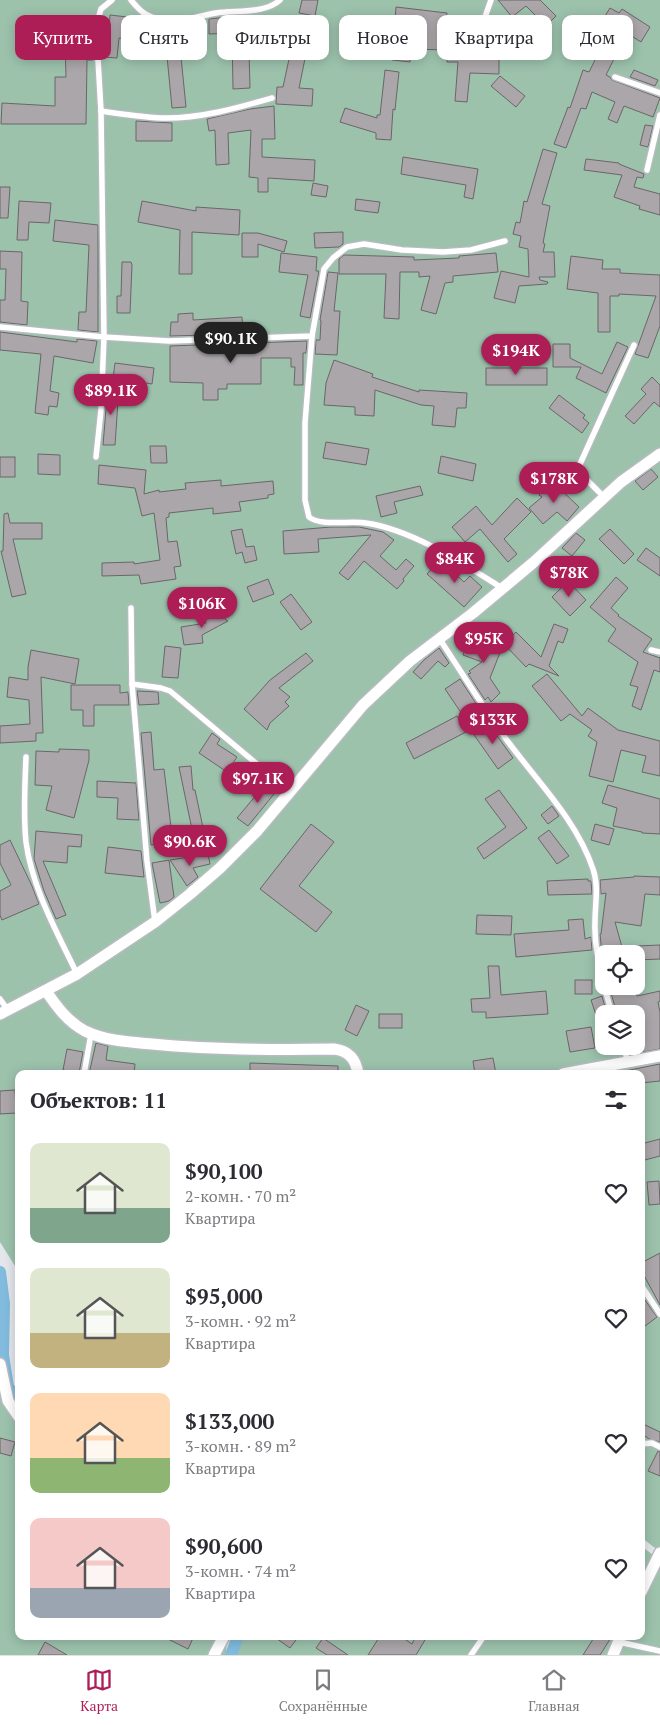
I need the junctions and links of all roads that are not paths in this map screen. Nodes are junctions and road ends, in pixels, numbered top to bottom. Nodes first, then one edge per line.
1 (112, 0) edge
2 (131, 0) edge
3 (280, 0) edge
4 (491, 0) edge
5 (486, 15) edge
6 (615, 77) dead end
7 (660, 93) edge
8 (272, 98) dead end
9 (101, 111) junction
10 (660, 115) edge
11 (646, 170) dead end
12 (505, 241) dead end
13 (0, 327) edge
14 (312, 336) junction
15 (104, 337) junction
16 (634, 345) dead end
17 (660, 454) edge
18 (96, 457) dead end
19 (604, 498) junction
20 (502, 588) junction
21 (131, 608) dead end
22 (439, 638) junction
23 (652, 650) dead end
24 (660, 652) edge
25 (132, 684) junction
26 (26, 757) dead end
27 (289, 791) junction
28 (155, 922) junction
29 (596, 945) edge
30 (77, 974) junction
31 (46, 991) junction
32 (0, 1000) edge
33 (4, 1012) edge
34 (91, 1034) junction
35 (625, 1055) edge
36 (660, 1056) edge
37 (628, 1062) junction
38 (85, 1070) edge
39 (357, 1070) edge
40 (584, 1070) edge
41 (645, 1291) edge
42 (660, 1314) edge
43 (0, 1367) edge
44 (15, 1411) edge
45 (645, 1444) edge
46 (660, 1447) edge
47 (660, 1553) edge
48 (645, 1584) edge
49 (222, 1640) edge
50 (481, 1640) edge
51 (620, 1640) edge
52 (623, 1640) edge
53 (660, 1651) edge
54 (214, 1655) edge
55 (470, 1655) edge
56 (613, 1655) edge

1 - 9 lane
2 - 3 lane
4 - 5 lane
6 - 7 lane
8 - 9 lane
9 - 15 lane
10 - 11 lane
12 - 14 lane
13 - 15 lane
14 - 15 lane
14 - 20 lane
15 - 18 lane
16 - 19 lane
17 - 19 street
19 - 20 street
20 - 22 street
21 - 25 lane
22 - 27 street
22 - 29 lane
23 - 24 lane
25 - 27 lane
25 - 28 lane
26 - 30 lane
27 - 28 street
28 - 30 street
30 - 31 street
31 - 33 street
31 - 34 street
32 - 33 lane
34 - 38 lane
34 - 39 street
35 - 37 lane
36 - 37 street
37 - 40 street
41 - 42 lane
43 - 44 street
45 - 46 lane
47 - 48 street
49 - 54 street
50 - 55 lane
51 - 56 street
52 - 53 lane

